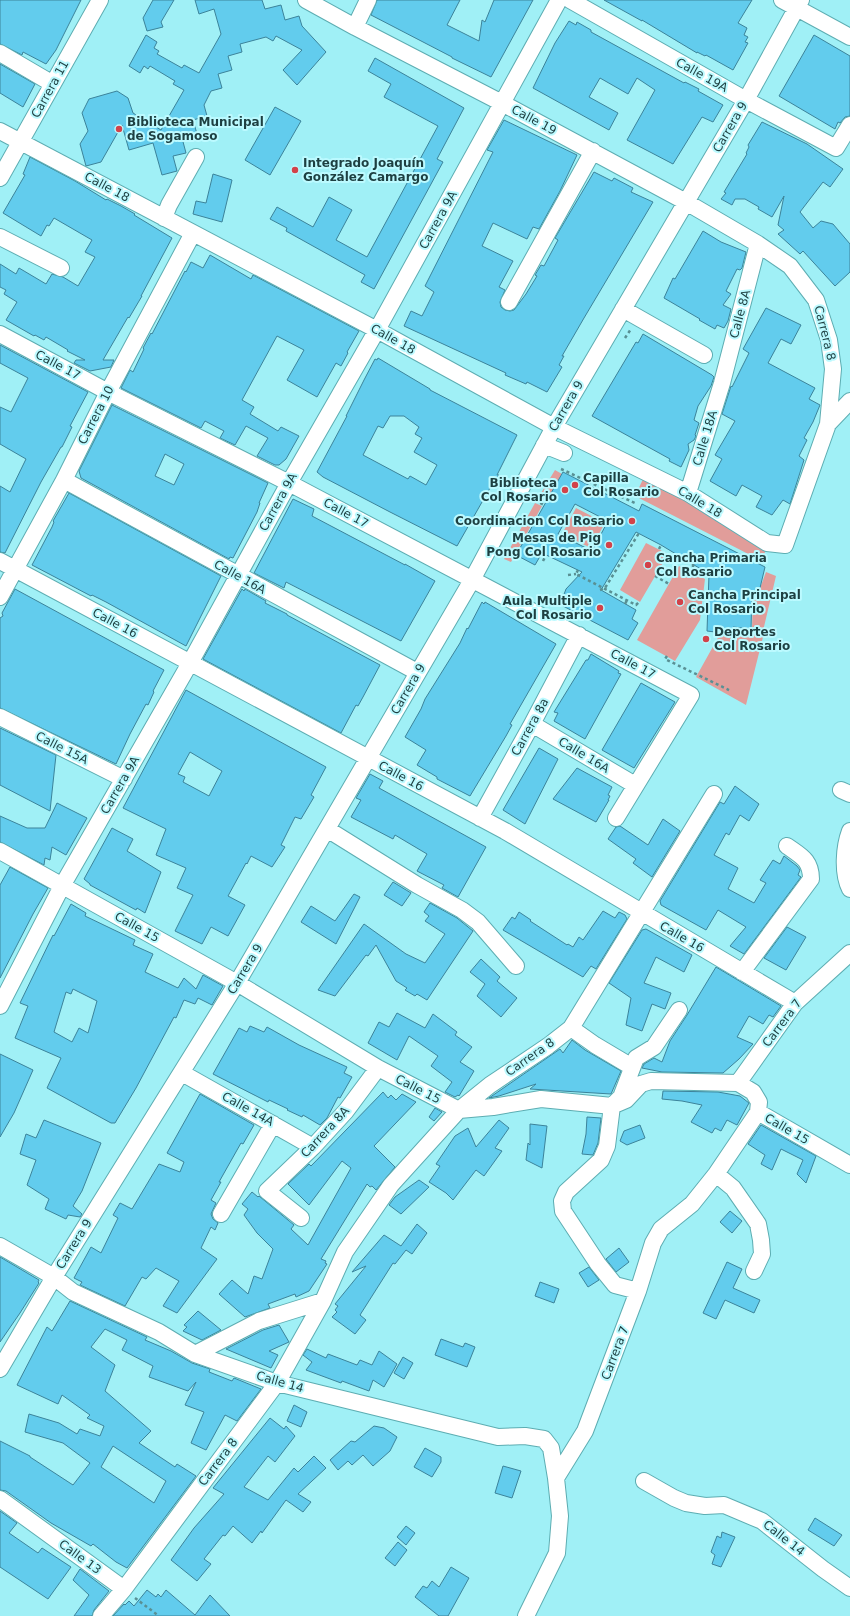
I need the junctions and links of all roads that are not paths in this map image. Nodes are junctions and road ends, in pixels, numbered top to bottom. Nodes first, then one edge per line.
1 (100, 0) edge
2 (306, 0) edge
3 (368, 0) edge
4 (559, 0) edge
5 (570, 0) edge
6 (782, 0) edge
7 (799, 4) edge
8 (355, 27) junction
9 (850, 37) edge
10 (0, 53) edge
11 (53, 84) junction
12 (746, 100) junction
13 (502, 103) junction
14 (850, 125) edge
15 (0, 131) edge
16 (20, 142) junction
17 (592, 151) junction
18 (196, 157) dead end
19 (0, 178) edge
20 (686, 202) junction
21 (164, 218) junction
22 (192, 233) junction
23 (0, 237) edge
24 (758, 244) junction
25 (61, 268) dead end
26 (509, 302) dead end
27 (623, 309) junction
28 (377, 330) junction
29 (0, 334) edge
30 (704, 355) dead end
31 (722, 384) joint
32 (108, 392) junction
33 (850, 401) edge
34 (828, 424) junction
35 (554, 427) junction
36 (544, 445) junction
37 (562, 460) road end
38 (64, 480) junction
39 (289, 483) junction
40 (688, 494) junction
41 (785, 545) joint
42 (0, 561) edge
43 (15, 570) junction
44 (238, 576) junction
45 (472, 580) junction
46 (0, 597) edge
47 (579, 635) junction
48 (190, 663) junction
49 (417, 672) junction
50 (0, 717) edge
51 (532, 724) junction
52 (368, 759) junction
53 (124, 779) junction
54 (635, 785) junction
55 (714, 794) dead end
56 (480, 818) junction
57 (616, 818) dead end
58 (327, 829) junction
59 (850, 831) edge
60 (787, 846) dead end
61 (0, 851) edge
62 (62, 886) junction
63 (850, 889) edge
64 (642, 913) junction
65 (850, 953) edge
66 (516, 966) dead end
67 (742, 972) junction
68 (237, 983) junction
69 (795, 1003) junction
70 (0, 1006) edge
71 (679, 1010) dead end
72 (571, 1028) junction
73 (632, 1067) junction
74 (378, 1068) junction
75 (182, 1073) junction
76 (738, 1083) junction
77 (612, 1106) junction
78 (458, 1110) junction
79 (758, 1112) junction
80 (273, 1124) junction
81 (313, 1147) junction
82 (850, 1165) edge
83 (716, 1174) junction
84 (220, 1214) dead end
85 (301, 1218) dead end
86 (0, 1246) edge
87 (754, 1271) dead end
88 (54, 1277) junction
89 (638, 1291) junction
90 (323, 1301) junction
91 (195, 1354) junction
92 (0, 1369) edge
93 (277, 1383) junction
94 (556, 1478) junction
95 (644, 1481) dead end
96 (0, 1499) edge
97 (850, 1588) edge
98 (124, 1589) junction
99 (102, 1616) edge
100 (526, 1616) edge

1 - 11 street, Carrera 11
2 - 8 street, Calle 19
3 - 8 street
4 - 13 street, Carrera 9A
5 - 12 street, Calle 19A
6 - 7 street
7 - 9 street
7 - 12 street, Carrera 9
8 - 13 street, Calle 19
10 - 11 street
11 - 16 street, Carrera 11
12 - 14 street, Calle 19A
12 - 20 street, Carrera 9
13 - 17 street, Calle 19
13 - 28 street, Carrera 9A
15 - 16 street, Calle 18
16 - 19 street, Carrera 11
16 - 21 street, Calle 18
17 - 20 street, Calle 19
17 - 26 street
18 - 21 street
20 - 24 street, Calle 19
20 - 27 street, Carrera 9
21 - 22 street, Calle 18
22 - 28 street, Calle 18
22 - 32 street, Carrera 10
23 - 25 street
24 - 31 street, Calle 8A
24 - 34 street, Carrera 8
27 - 30 street
27 - 35 street, Carrera 9
28 - 35 street, Calle 18
28 - 39 street, Carrera 9A
29 - 32 street, Calle 17
31 - 40 street, Calle 18A
32 - 38 street, Carrera 10
32 - 39 street, Calle 17
33 - 34 street, Carrera 8
34 - 41 street, Carrera 8
35 - 36 street, Carrera 9
35 - 40 street, Calle 18
36 - 37 street
36 - 45 street, Carrera 9
38 - 43 street, Carrera 10
38 - 44 street, Calle 16A
39 - 44 street, Carrera 9A
39 - 45 street, Calle 17
40 - 41 street, Calle 18
42 - 43 street, Calle 16
43 - 46 street, Carrera 10
43 - 48 street, Calle 16
44 - 48 street, Carrera 9A
44 - 49 street, Calle 16A
45 - 47 street, Calle 17
45 - 49 street, Carrera 9
47 - 51 street, Carrera 8a
47 - 54 street, Calle 17
48 - 52 street, Calle 16
48 - 53 street, Carrera 9A
49 - 52 street, Carrera 9
50 - 53 street, Calle 15A
51 - 54 street, Calle 16A
51 - 56 street, Carrera 8a
52 - 56 street, Calle 16
52 - 58 street, Carrera 9
53 - 62 street, Carrera 9A
54 - 57 street
55 - 64 street, Carrera 8
56 - 64 street, Calle 16
58 - 66 street
58 - 68 street, Carrera 9
59 - 63 street
60 - 67 street
61 - 62 street, Calle 15
62 - 68 street, Calle 15
62 - 70 street, Carrera 9A
64 - 67 street, Calle 16
64 - 72 street, Carrera 8
65 - 69 street, Carrera 7
67 - 69 street, Calle 16
68 - 74 street, Calle 15
68 - 75 street, Carrera 9
69 - 76 street, Carrera 7
71 - 73 street
72 - 73 street
72 - 78 street, Carrera 8
73 - 77 street
74 - 78 street, Calle 15
74 - 81 street, Carrera 8A
75 - 80 street, Calle 14A
75 - 88 street, Carrera 9
76 - 77 street
76 - 79 street, Calle 15
77 - 78 street
77 - 89 street
78 - 90 street, Carrera 8
79 - 82 street, Calle 15
79 - 83 street, Carrera 7
80 - 81 street, Calle 14A
80 - 84 street
81 - 85 street, Carrera 8A
83 - 87 street
83 - 89 street, Carrera 7
86 - 88 street, Calle 14
88 - 91 street, Calle 14
88 - 92 street, Carrera 9
89 - 94 street, Carrera 7
90 - 91 street
90 - 93 street, Carrera 8
91 - 93 street, Calle 14
93 - 94 street, Calle 14
93 - 98 street, Carrera 8
94 - 100 street
95 - 97 street, Calle 14
96 - 98 street, Calle 13
98 - 99 street, Carrera 8

